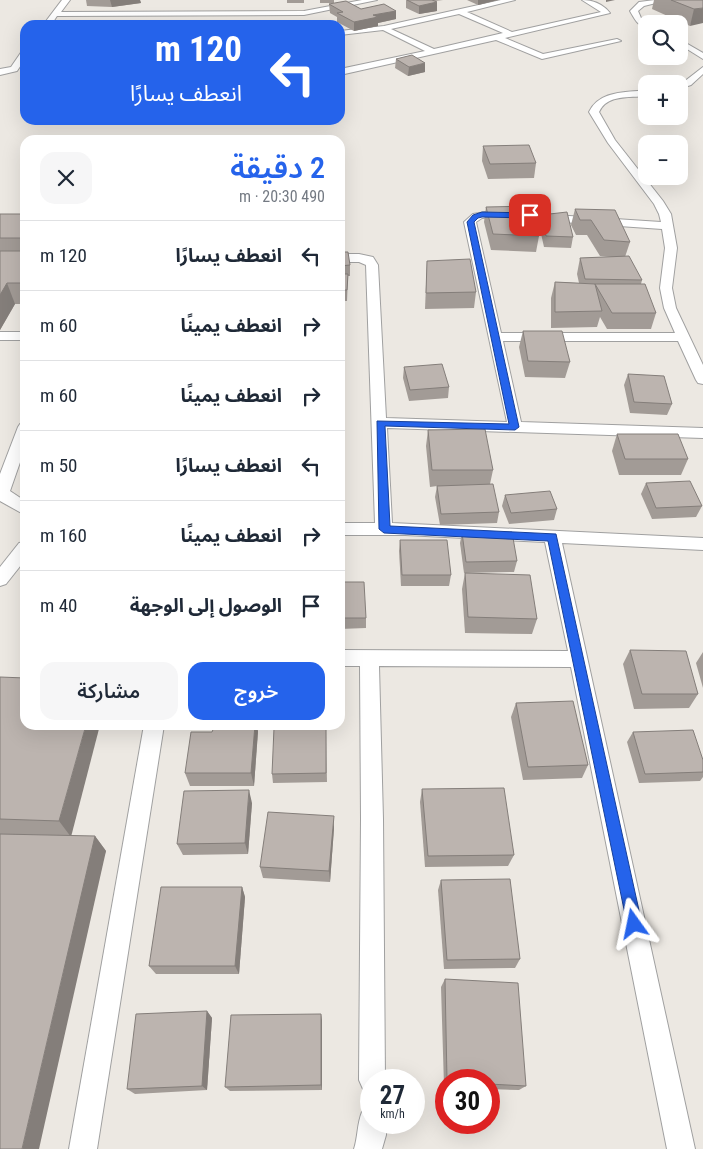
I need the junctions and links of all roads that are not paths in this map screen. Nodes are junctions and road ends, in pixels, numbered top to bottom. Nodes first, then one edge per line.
1 (66, 0) edge
2 (344, 0) edge
3 (372, 0) edge
4 (511, 0) edge
5 (586, 0) edge
6 (656, 2) dead end
7 (353, 4) junction
8 (462, 8) junction
9 (200, 13) junction
10 (56, 14) junction
11 (300, 17) junction
12 (638, 19) edge
13 (51, 20) edge
14 (210, 20) edge
15 (285, 20) edge
16 (384, 28) junction
17 (345, 32) edge
18 (512, 34) junction
19 (496, 38) junction
20 (617, 41) dead end
21 (688, 47) edge
22 (432, 52) junction
23 (703, 57) edge
24 (20, 60) edge
25 (20, 68) edge
26 (14, 69) junction
27 (703, 70) edge
28 (345, 71) edge
29 (0, 72) edge
30 (688, 83) edge
31 (638, 94) edge
32 (668, 226) junction
33 (345, 258) edge
34 (0, 336) edge
35 (20, 336) edge
36 (495, 337) junction
37 (684, 337) junction
38 (703, 380) edge
39 (380, 423) junction
40 (515, 427) junction
41 (703, 433) edge
42 (20, 440) edge
43 (0, 493) edge
44 (20, 506) edge
45 (345, 529) edge
46 (384, 529) junction
47 (552, 537) junction
48 (703, 544) edge
49 (20, 554) edge
50 (0, 578) edge
51 (345, 658) edge
52 (579, 658) junction
53 (369, 659) junction
54 (153, 730) edge
55 (372, 1069) edge
56 (372, 1134) edge
57 (83, 1149) edge
58 (368, 1149) edge
59 (681, 1149) edge

1 - 10 street
2 - 7 street
3 - 7 street
4 - 8 street
5 - 18 street
6 - 12 street
7 - 11 street
8 - 16 street
8 - 18 street
9 - 10 street
9 - 11 street
9 - 14 street
10 - 13 street
11 - 15 street
16 - 17 street
16 - 22 street
18 - 19 street
19 - 20 street
19 - 22 street
21 - 23 street
22 - 28 street
24 - 26 street
25 - 26 street
26 - 29 street
27 - 30 street
31 - 32 street
32 - 36 street
32 - 37 street
33 - 39 street
34 - 35 street
36 - 37 street
36 - 40 street
37 - 38 street
39 - 40 street
39 - 46 street
40 - 41 street
42 - 43 street
43 - 44 street
45 - 46 street
46 - 47 street
47 - 48 street
47 - 52 street
49 - 50 street
51 - 53 street
52 - 53 street
52 - 59 street
53 - 55 street
54 - 57 street
56 - 58 street

